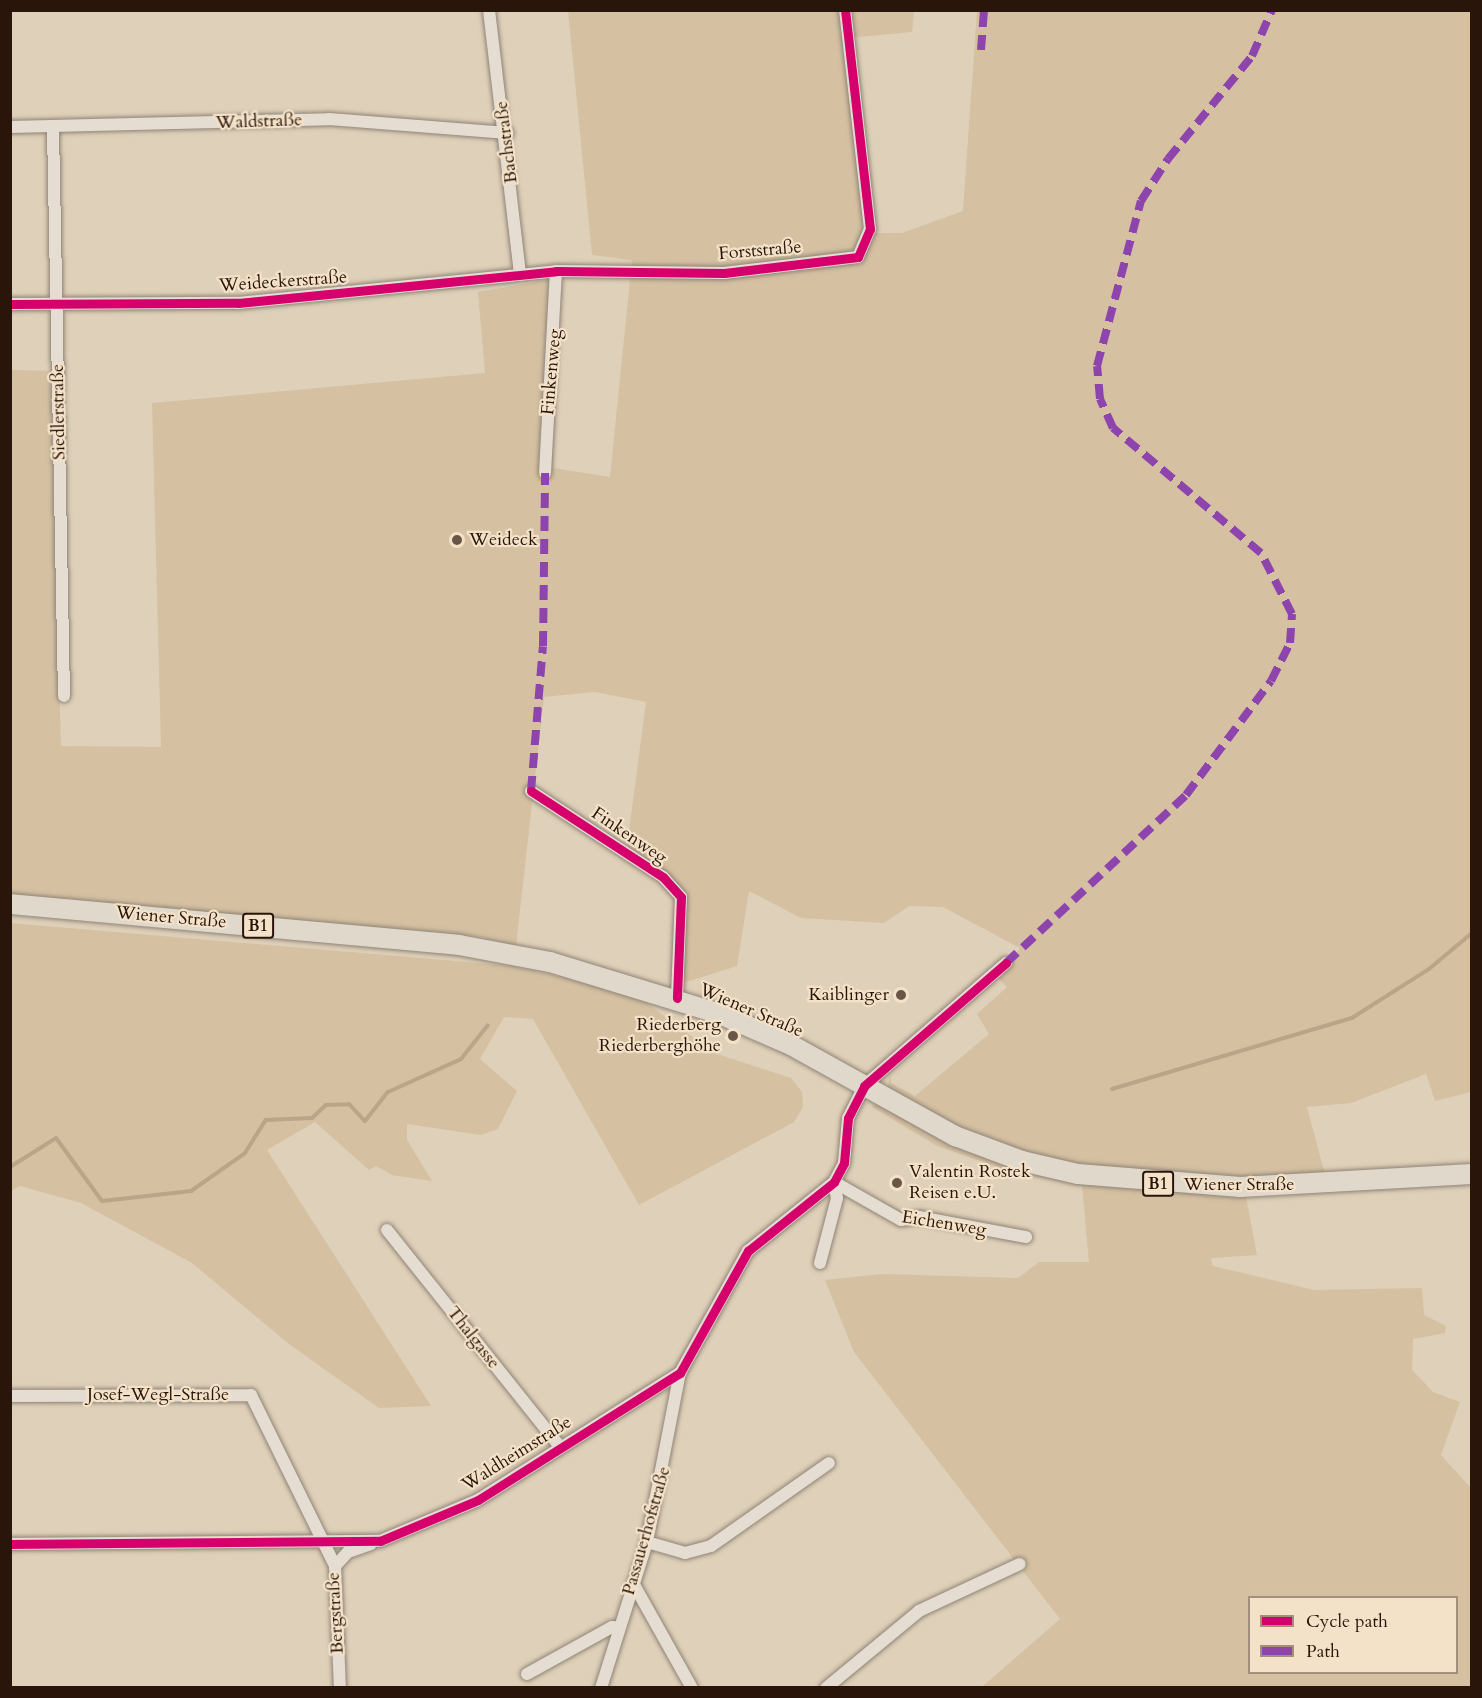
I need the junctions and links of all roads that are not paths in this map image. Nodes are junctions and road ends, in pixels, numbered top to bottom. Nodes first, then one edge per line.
1 (489, 10) edge
2 (845, 10) edge
3 (10, 127) edge
4 (53, 128) junction
5 (507, 133) junction
6 (556, 271) junction
7 (520, 274) junction
8 (58, 302) junction
9 (10, 304) edge
10 (545, 473) dead end
11 (64, 696) dead end
12 (531, 790) dead end
13 (10, 904) edge
14 (1006, 963) dead end
15 (677, 998) junction
16 (864, 1086) junction
17 (1472, 1174) edge
18 (834, 1182) junction
19 (387, 1230) dead end
20 (1026, 1237) dead end
21 (820, 1263) dead end
22 (680, 1373) junction
23 (10, 1396) edge
24 (560, 1447) junction
25 (829, 1463) dead end
26 (322, 1541) junction
27 (380, 1541) junction
28 (647, 1542) junction
29 (10, 1544) edge
30 (1020, 1564) dead end
31 (335, 1566) junction
32 (633, 1583) junction
33 (619, 1628) junction
34 (527, 1674) dead end
35 (340, 1688) edge
36 (601, 1688) edge
37 (692, 1688) edge
38 (826, 1688) edge

1 - 5 street, Bachstraße
2 - 6 street, Forststraße
3 - 4 street, Waldstraße
4 - 5 street, Waldstraße
4 - 8 street, Siedlerstraße
5 - 7 street, Bachstraße
6 - 7 street, Weideckerstraße
6 - 10 street, Finkenweg
7 - 8 street, Weideckerstraße
8 - 9 street, Weideckerstraße
8 - 11 street, Siedlerstraße
12 - 15 street, Finkenweg
13 - 15 main road, Wiener Straße / B1
14 - 16 street
15 - 16 main road, Wiener Straße / B1
16 - 17 main road, Wiener Straße / B1
16 - 18 street, Waldheimstraße
18 - 20 street, Eichenweg
18 - 21 street
18 - 22 street, Waldheimstraße
19 - 24 street, Thalgasse
22 - 24 street, Waldheimstraße
22 - 28 street, Passauerhofstraße
23 - 26 street, Josef-Wegl-Straße
24 - 27 street, Waldheimstraße
25 - 28 street
26 - 27 street, Waldheimstraße
26 - 29 street, Waldheimstraße
26 - 31 street, Bergstraße
27 - 31 street, Waldheimstraße
28 - 32 street, Passauerhofstraße
30 - 38 street
31 - 35 street, Bergstraße
32 - 33 street, Passauerhofstraße
32 - 37 street
33 - 34 street
33 - 36 street, Passauerhofstraße

